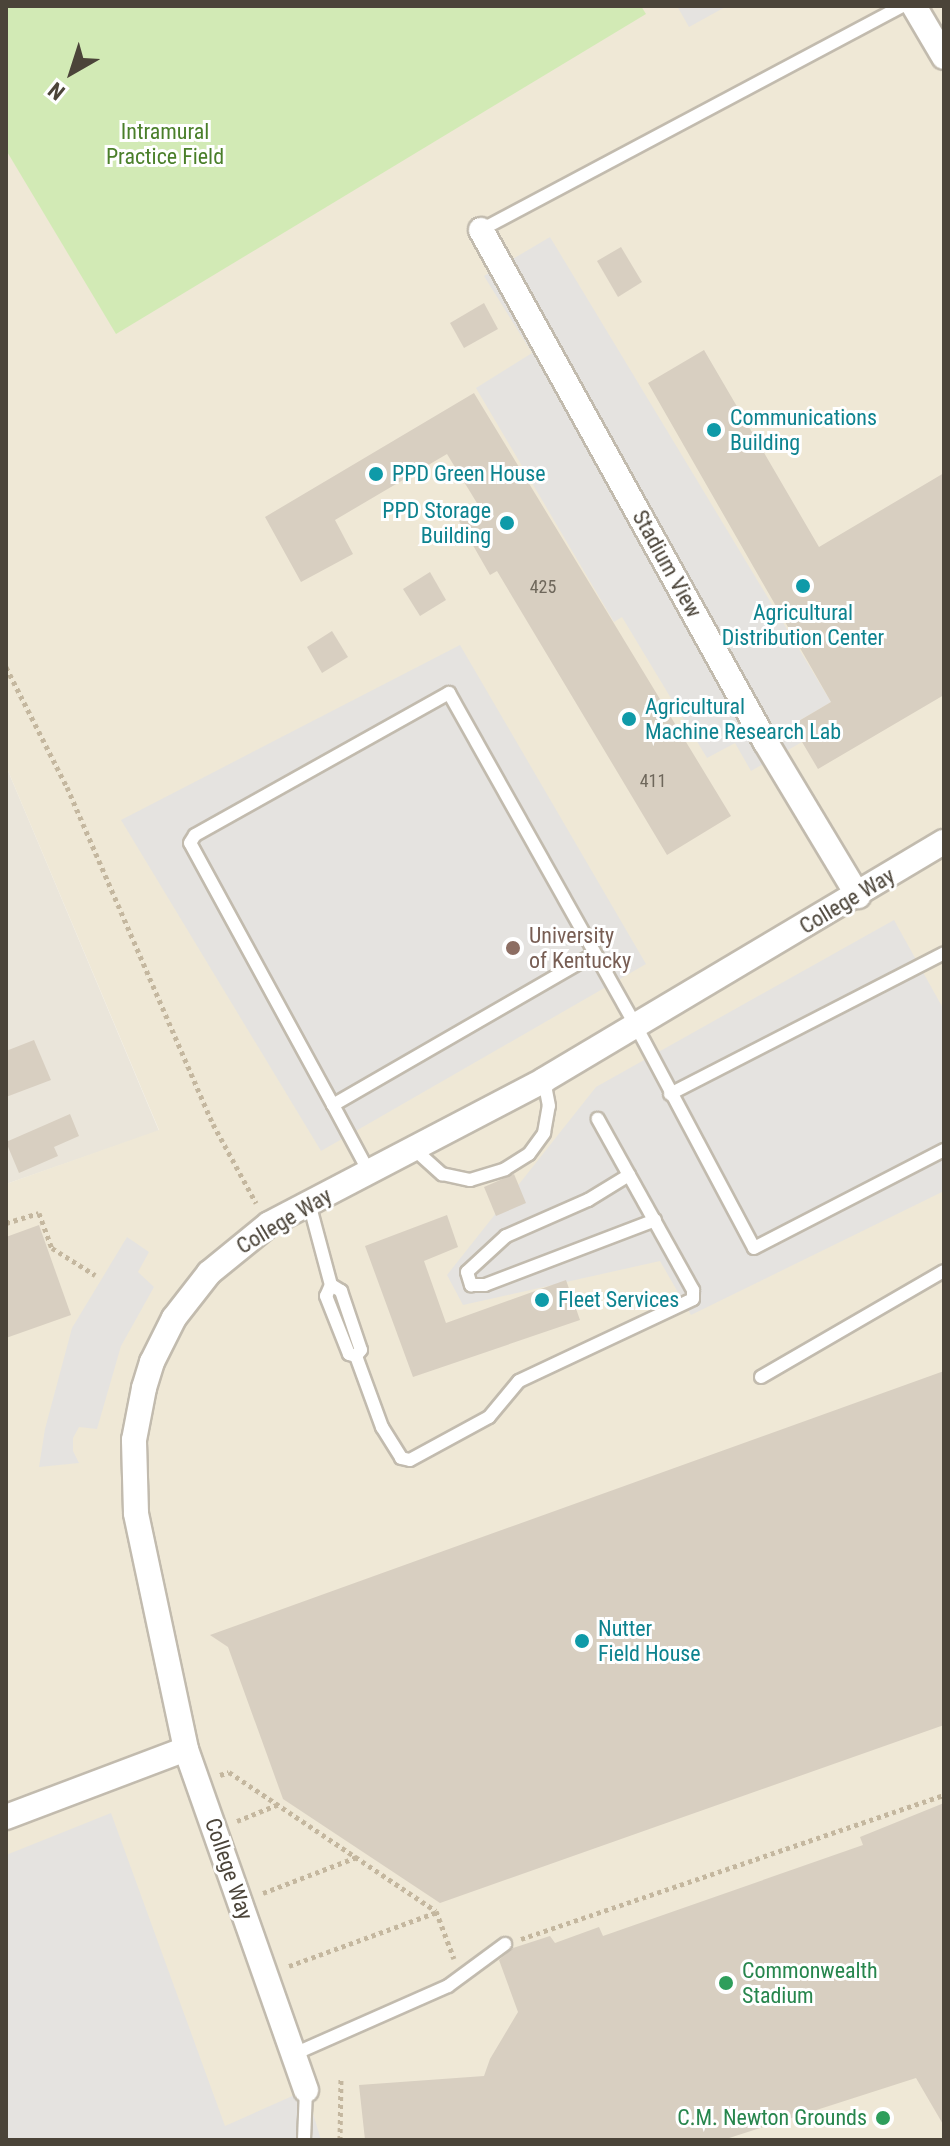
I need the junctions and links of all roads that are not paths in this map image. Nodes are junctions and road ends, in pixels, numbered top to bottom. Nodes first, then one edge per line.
1 (902, 6) edge
2 (914, 6) edge
3 (944, 57) edge
4 (481, 230) joint
5 (944, 842) edge
6 (858, 896) junction
7 (944, 953) edge
8 (595, 954) junction
9 (636, 1026) junction
10 (544, 1080) junction
11 (670, 1094) junction
12 (333, 1105) junction
13 (598, 1119) dead end
14 (414, 1149) junction
15 (944, 1150) edge
16 (369, 1172) junction
17 (629, 1175) junction
18 (309, 1203) junction
19 (655, 1220) junction
20 (944, 1271) edge
21 (761, 1377) dead end
22 (186, 1749) junction
23 (6, 1817) edge
24 (505, 1944) road end
25 (294, 2054) junction
26 (306, 2090) joint
27 (304, 2140) edge

1 - 4 lane
2 - 3 street
4 - 6 street, Stadium View
5 - 6 street, College Way
6 - 9 street, College Way
7 - 11 lane
8 - 9 lane
8 - 12 lane
8 - 12 lane
9 - 10 street, College Way
9 - 11 lane
10 - 14 street, College Way
10 - 14 lane
11 - 15 lane
12 - 16 lane
13 - 17 lane
14 - 16 street, College Way
16 - 18 street, College Way
17 - 19 lane
17 - 19 lane
18 - 19 lane
18 - 22 street, College Way
20 - 21 lane
22 - 23 street
22 - 25 street, College Way
24 - 25 lane
25 - 26 street, College Way
26 - 27 lane

